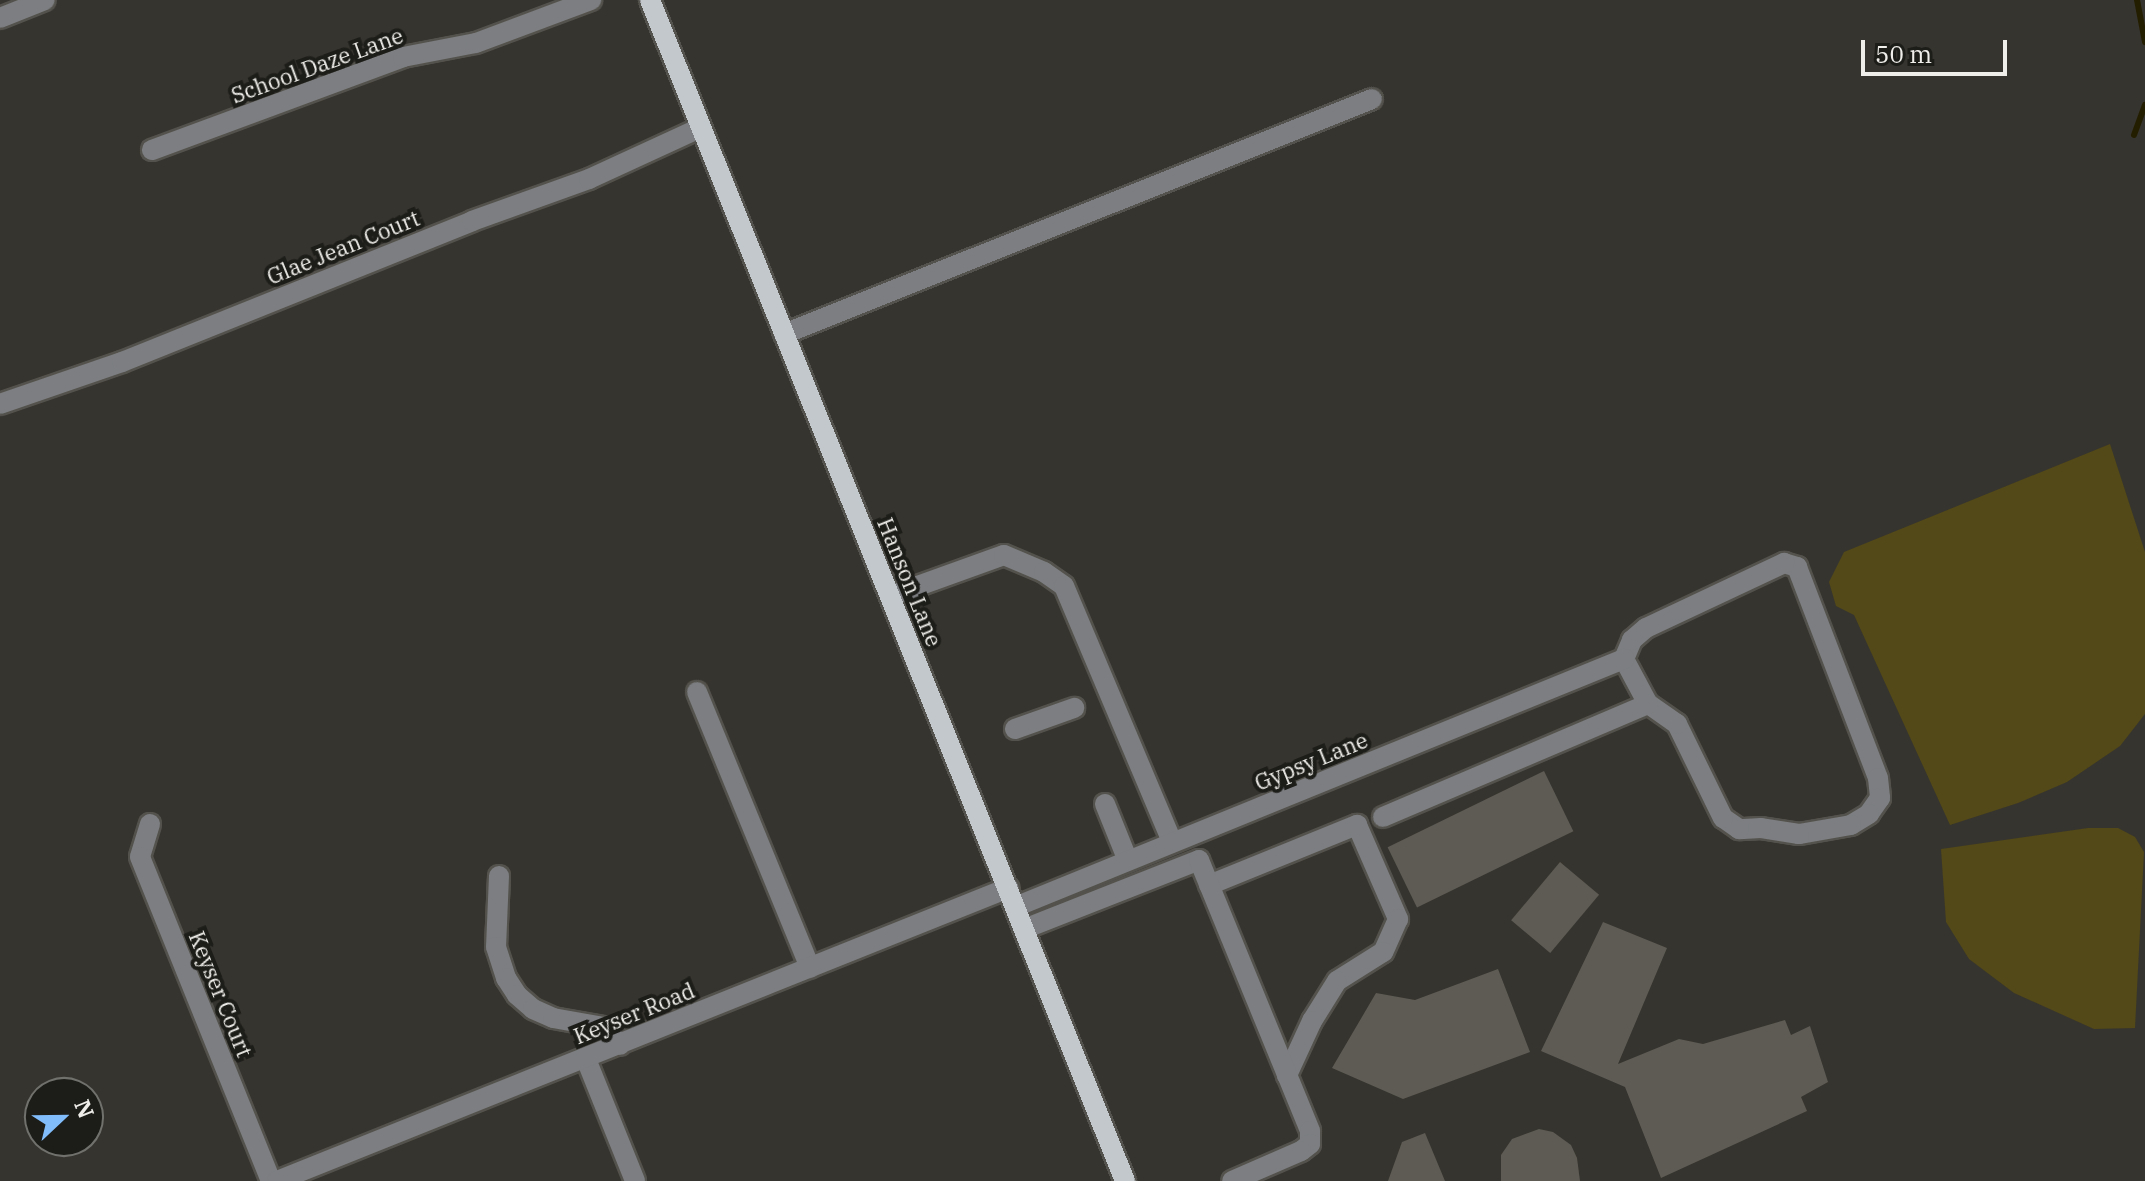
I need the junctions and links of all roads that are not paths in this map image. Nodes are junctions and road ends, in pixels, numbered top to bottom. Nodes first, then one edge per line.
1 (45, 0) edge
2 (591, 0) edge
3 (650, 0) edge
4 (0, 18) edge
5 (1372, 99) dead end
6 (700, 128) junction
7 (152, 150) dead end
8 (784, 334) junction
9 (0, 404) edge
10 (890, 596) junction
11 (1624, 659) junction
12 (697, 692) dead end
13 (1648, 704) junction
14 (1074, 708) dead end
15 (1015, 729) dead end
16 (1105, 804) dead end
17 (1383, 817) dead end
18 (150, 824) dead end
19 (1172, 842) junction
20 (1128, 861) junction
21 (499, 876) dead end
22 (1209, 885) junction
23 (1012, 898) junction
24 (1024, 929) junction
25 (810, 968) junction
26 (620, 1045) junction
27 (586, 1059) junction
28 (1287, 1075) junction
29 (1119, 1179) edge
30 (274, 1181) edge
31 (635, 1181) edge
32 (1232, 1181) edge

1 - 4 street
2 - 7 street, School Daze Lane
3 - 6 main road, Hanson Lane
5 - 8 street
6 - 8 main road, Hanson Lane
6 - 9 street, Glae Jean Court
8 - 10 main road, Hanson Lane
10 - 19 street
10 - 23 main road, Hanson Lane
11 - 13 street
11 - 13 street
11 - 19 street, Gypsy Lane
12 - 25 street
13 - 17 street
14 - 15 street
16 - 20 street
18 - 30 street, Keyser Court
19 - 20 street, Gypsy Lane
20 - 23 street, Gypsy Lane
21 - 26 street
22 - 24 street
22 - 28 street
22 - 28 street
23 - 24 main road, Hanson Lane
23 - 25 street, Keyser Road
24 - 29 main road, Hanson Lane
25 - 26 street, Keyser Road
26 - 27 street, Keyser Road
27 - 30 street, Keyser Road
27 - 31 street
28 - 32 street

